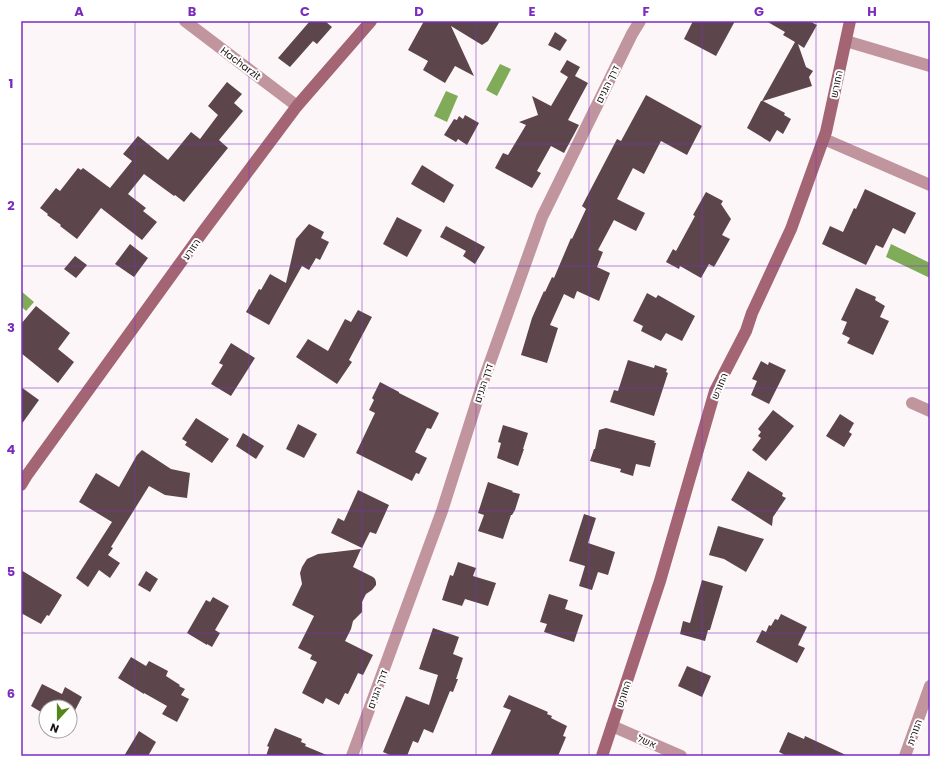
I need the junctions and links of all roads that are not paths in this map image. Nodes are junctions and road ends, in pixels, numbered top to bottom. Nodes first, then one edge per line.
1 (185, 21) edge
2 (371, 21) edge
3 (640, 21) edge
4 (850, 21) edge
5 (846, 41) junction
6 (930, 66) edge
7 (297, 106) junction
8 (824, 139) junction
9 (930, 184) edge
10 (912, 402) dead end
11 (930, 411) edge
12 (21, 486) edge
13 (930, 686) edge
14 (612, 726) junction
15 (352, 756) edge
16 (602, 756) edge
17 (681, 756) edge
18 (905, 756) edge

1 - 7 street, Hacharzit
2 - 7 street, הזורע
3 - 15 street, דרך הגנים
4 - 5 street, החורש
5 - 6 street
5 - 8 street, החורש
7 - 12 street, הזורע
8 - 9 street
8 - 14 street, החורש
10 - 11 street
13 - 18 street, הנורית
14 - 16 street, החורש
14 - 17 street, אשל

